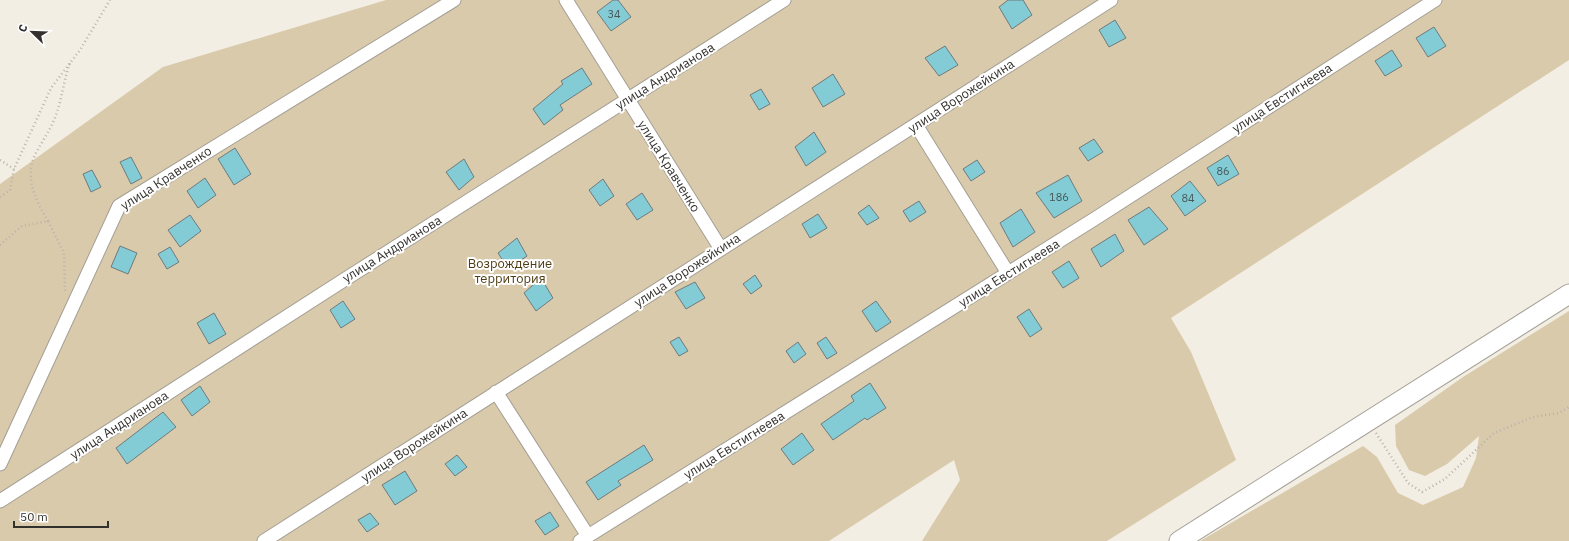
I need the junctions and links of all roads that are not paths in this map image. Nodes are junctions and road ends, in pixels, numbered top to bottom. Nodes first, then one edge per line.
1 (454, 0) edge
2 (566, 0) edge
3 (784, 0) edge
4 (1111, 0) edge
5 (1435, 0) edge
6 (628, 100) junction
7 (916, 125) junction
8 (721, 249) junction
9 (1008, 273) junction
10 (1569, 294) edge
11 (496, 392) junction
12 (0, 464) edge
13 (0, 501) edge
14 (584, 539) edge
15 (264, 541) edge
16 (1179, 541) edge

1 - 12 street, улица Кравченко
2 - 6 street, улица Кравченко
3 - 6 street, улица Андрианова
4 - 7 street, улица Ворожейкина
5 - 9 street, улица Евстигнеева
6 - 8 street, улица Кравченко
6 - 13 street, улица Андрианова
7 - 8 street, улица Ворожейкина
7 - 9 street
8 - 11 street, улица Ворожейкина
9 - 14 street, улица Евстигнеева
10 - 16 main road
11 - 14 street
11 - 15 street, улица Ворожейкина

